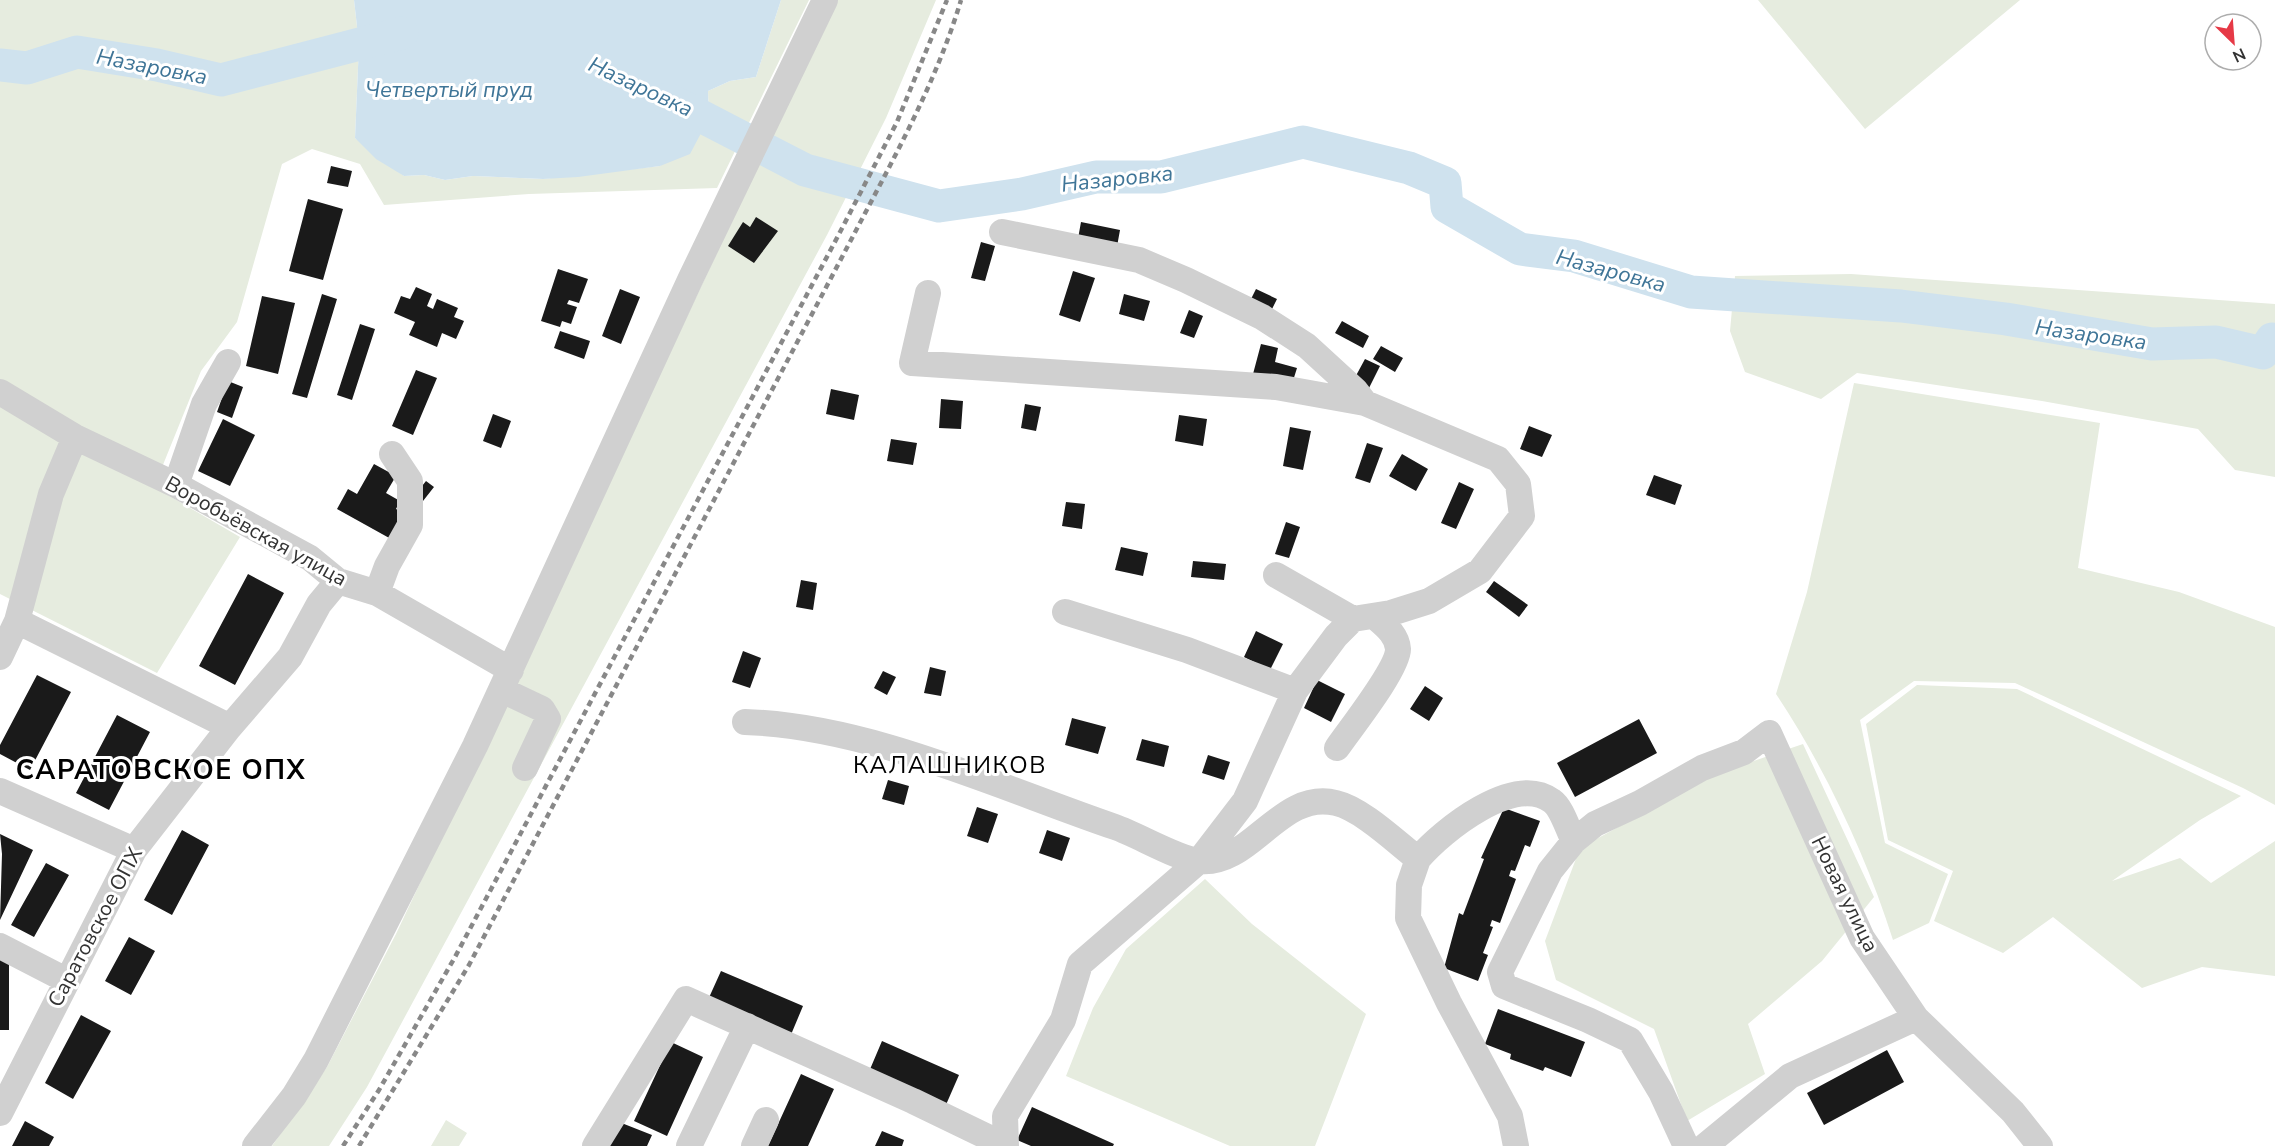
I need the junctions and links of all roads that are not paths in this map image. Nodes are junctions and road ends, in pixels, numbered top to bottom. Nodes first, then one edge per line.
1 (825, 0) edge
2 (1002, 232) dead end
3 (928, 293) dead end
4 (228, 362) dead end
5 (0, 392) edge
6 (1365, 403) junction
7 (75, 437) junction
8 (392, 454) dead end
9 (176, 485) junction
10 (1276, 575) dead end
11 (338, 581) junction
12 (376, 592) junction
13 (1065, 612) dead end
14 (1364, 618) junction
15 (17, 621) junction
16 (0, 657) edge
17 (507, 680) junction
18 (1295, 691) junction
19 (745, 722) dead end
20 (228, 729) junction
21 (1337, 748) dead end
22 (525, 768) dead end
23 (1, 794) edge
24 (1574, 841) junction
25 (134, 850) junction
26 (1418, 859) junction
27 (1199, 861) junction
28 (0, 946) edge
29 (66, 980) junction
30 (1916, 1018) junction
31 (747, 1026) junction
32 (0, 1113) edge
33 (766, 1120) dead end
34 (255, 1146) edge
35 (595, 1146) edge
36 (688, 1146) edge
37 (754, 1146) edge
38 (1006, 1146) edge
39 (1516, 1146) edge
40 (1686, 1146) edge
41 (1705, 1146) edge
42 (2040, 1146) edge

1 - 17 street
2 - 6 street
3 - 6 street
4 - 9 street
5 - 7 street, Воробьёвская улица
6 - 14 street
7 - 9 street, Воробьёвская улица
7 - 15 street
8 - 12 street
9 - 11 street, Воробьёвская улица
10 - 14 street
11 - 12 street, Воробьёвская улица
11 - 20 street, Саратовское ОПХ
12 - 17 street, Воробьёвская улица
13 - 18 street
14 - 18 street
14 - 21 street
15 - 16 street
15 - 20 street
17 - 22 street, Воробьёвская улица
17 - 34 street
18 - 27 street
19 - 27 street
20 - 25 street, Саратовское ОПХ
23 - 25 street
24 - 26 street
24 - 30 street, Новая улица
24 - 40 street
25 - 29 street, Саратовское ОПХ
26 - 27 street
26 - 39 street
27 - 38 street
28 - 29 street
29 - 32 street, Саратовское ОПХ
30 - 41 street
30 - 42 street, Новая улица
31 - 35 street
31 - 36 street
31 - 38 street
33 - 37 street

